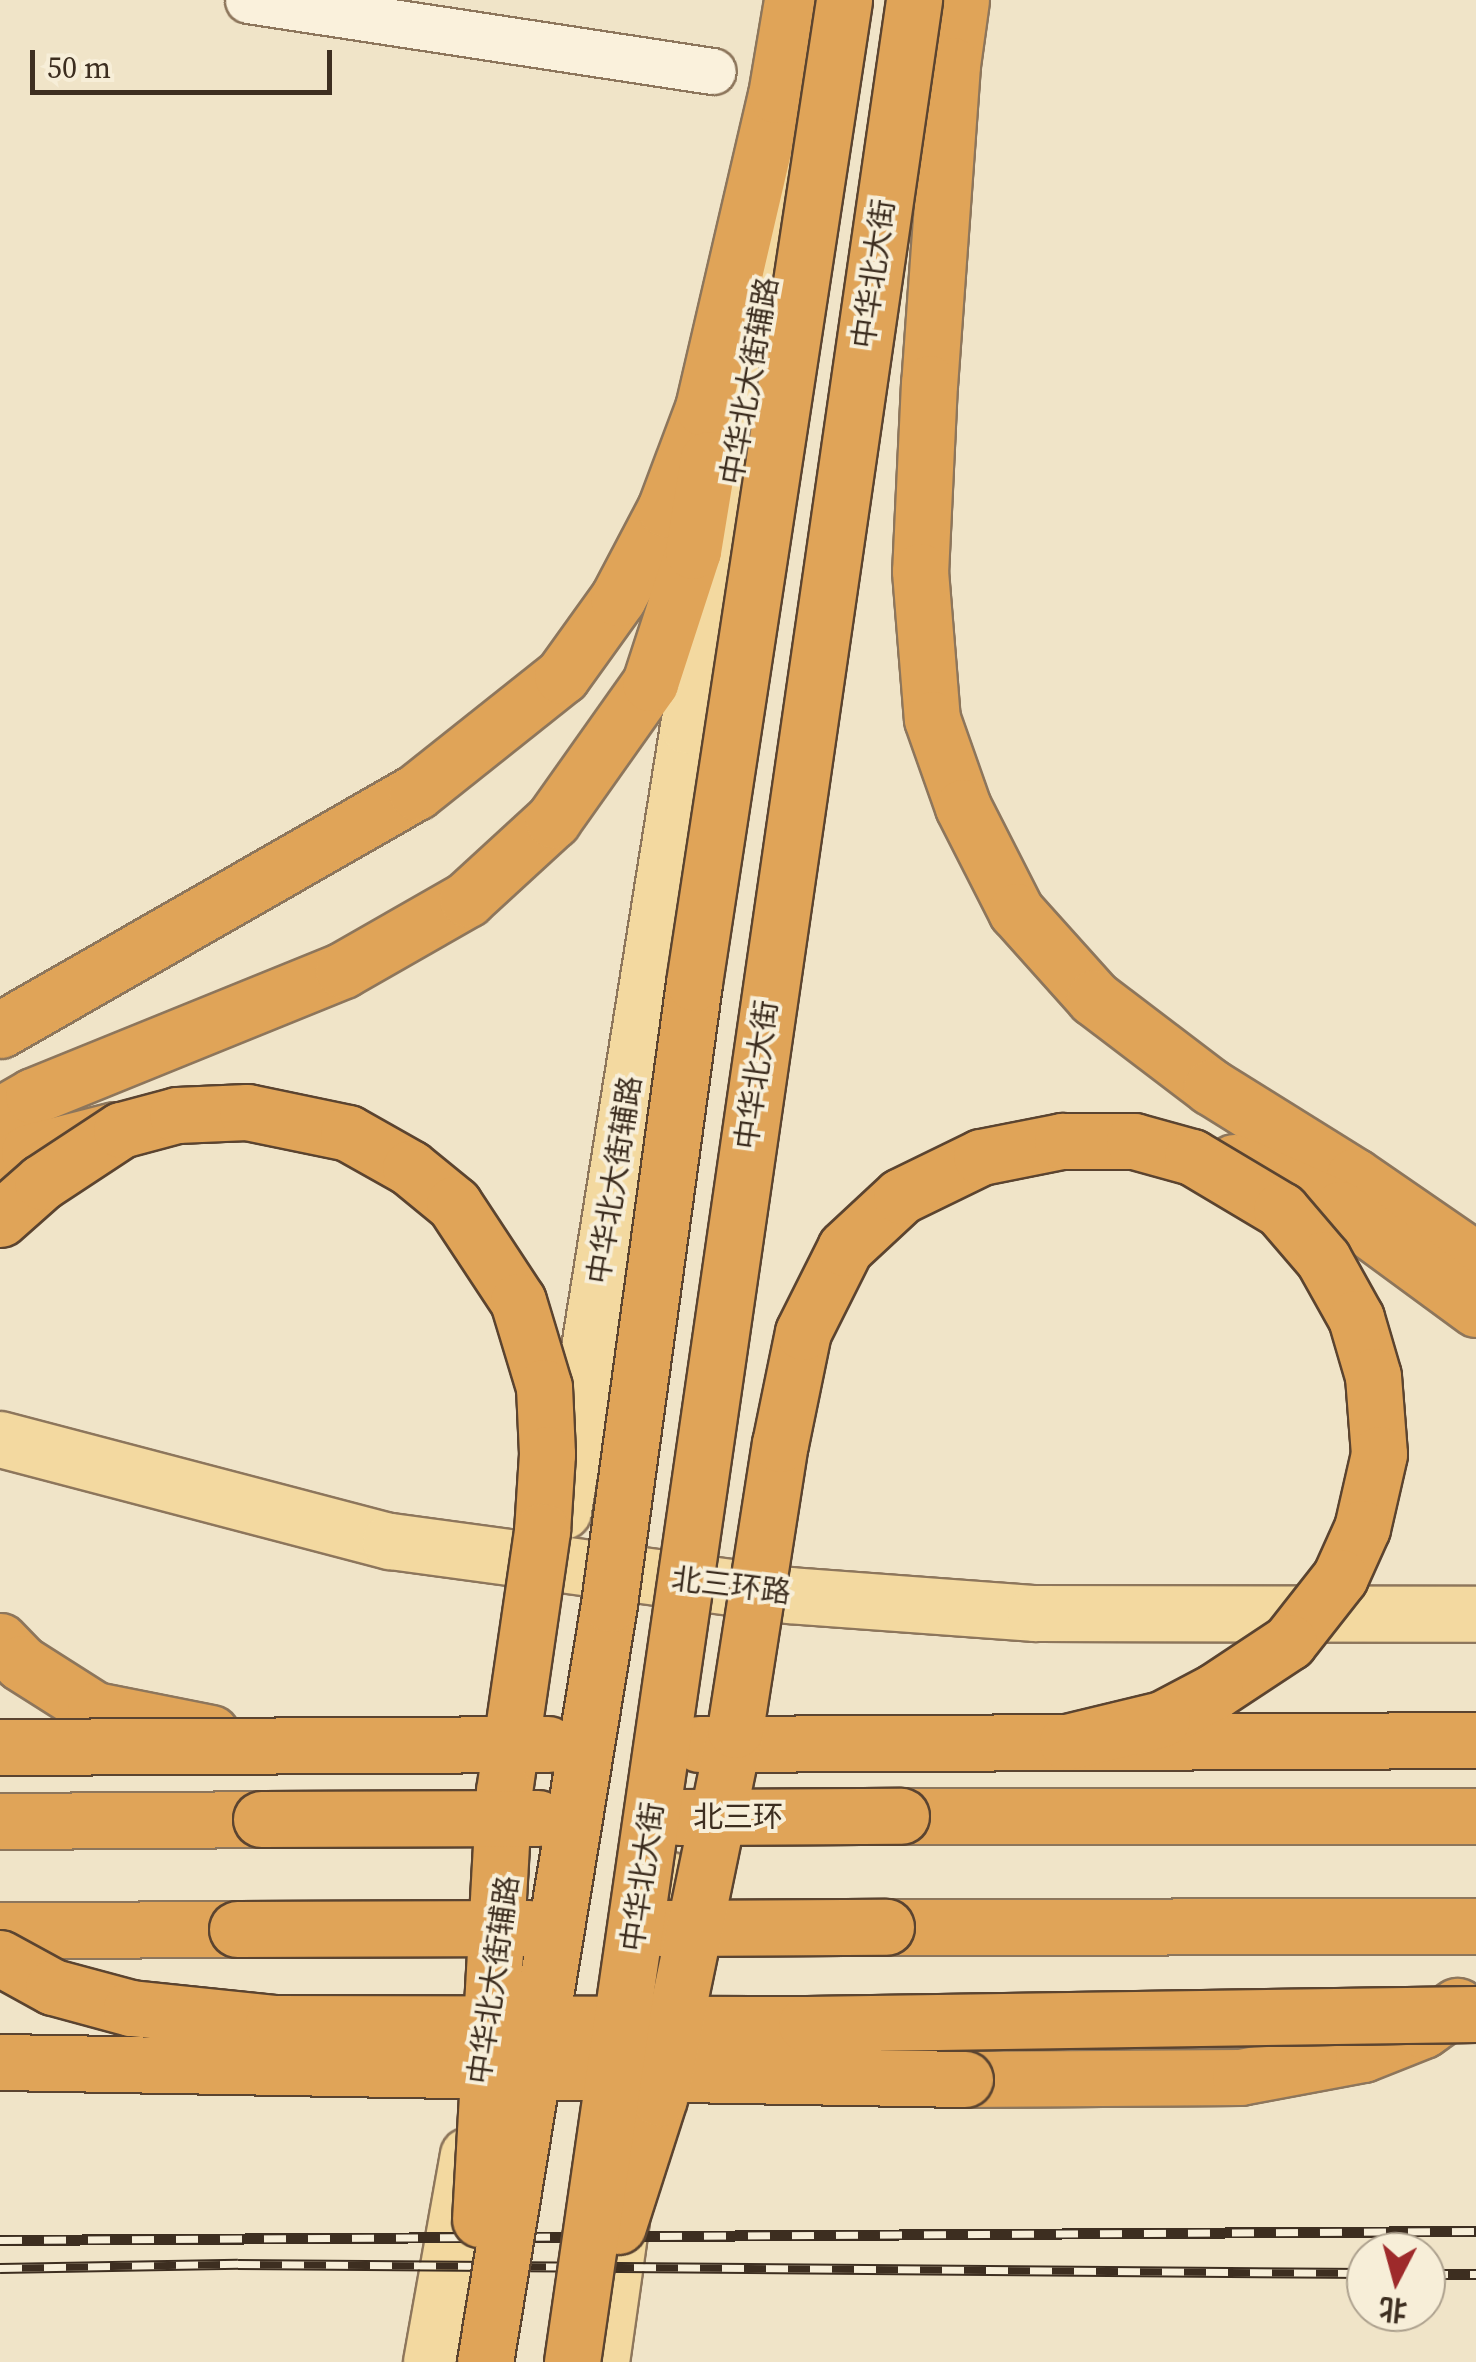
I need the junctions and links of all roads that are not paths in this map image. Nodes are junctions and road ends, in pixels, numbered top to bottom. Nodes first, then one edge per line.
1 (248, 0) edge
2 (792, 0) edge
3 (818, 0) edge
4 (844, 0) edge
5 (914, 0) edge
6 (940, 0) edge
7 (961, 0) edge
8 (713, 71) dead end
9 (754, 185) junction
10 (0, 1030) edge
11 (1211, 1088) junction
12 (0, 1115) edge
13 (178, 1115) junction
14 (1134, 1141) junction
15 (0, 1169) edge
16 (0, 1219) edge
17 (1476, 1230) edge
18 (1476, 1260) edge
19 (1476, 1308) edge
20 (0, 1439) edge
21 (556, 1564) junction
22 (712, 1584) junction
23 (1476, 1614) edge
24 (0, 1641) edge
25 (1476, 1740) edge
26 (1066, 1742) junction
27 (273, 1745) junction
28 (0, 1746) edge
29 (1476, 1816) edge
30 (0, 1820) edge
31 (1476, 1926) edge
32 (0, 1930) edge
33 (0, 1958) edge
34 (1476, 1993) edge
35 (1476, 2014) edge
36 (0, 2062) edge
37 (431, 2362) edge
38 (482, 2362) edge
39 (573, 2362) edge
40 (601, 2362) edge

1 - 8 street
2 - 9 highway
3 - 21 main road, 中华北大街辅路
4 - 38 highway, bridge
5 - 39 highway, 中华北大街, bridge
6 - 22 main road
7 - 11 highway
9 - 10 highway
9 - 12 highway
11 - 17 highway
11 - 18 highway
13 - 15 highway, bridge
13 - 16 highway, bridge
13 - 38 highway, bridge
14 - 19 highway, bridge
14 - 26 highway, bridge
14 - 39 highway, bridge
20 - 21 main road, 北三环路
21 - 22 main road, 北三环路
21 - 37 main road, 中华北大街辅路
22 - 23 main road, 北三环路
22 - 40 main road
24 - 27 highway, bridge
25 - 26 highway, bridge
26 - 27 highway, bridge
27 - 28 highway, bridge
29 - 30 highway, 北三环, bridge
31 - 32 highway, bridge
33 - 35 highway, bridge
34 - 36 highway, bridge

